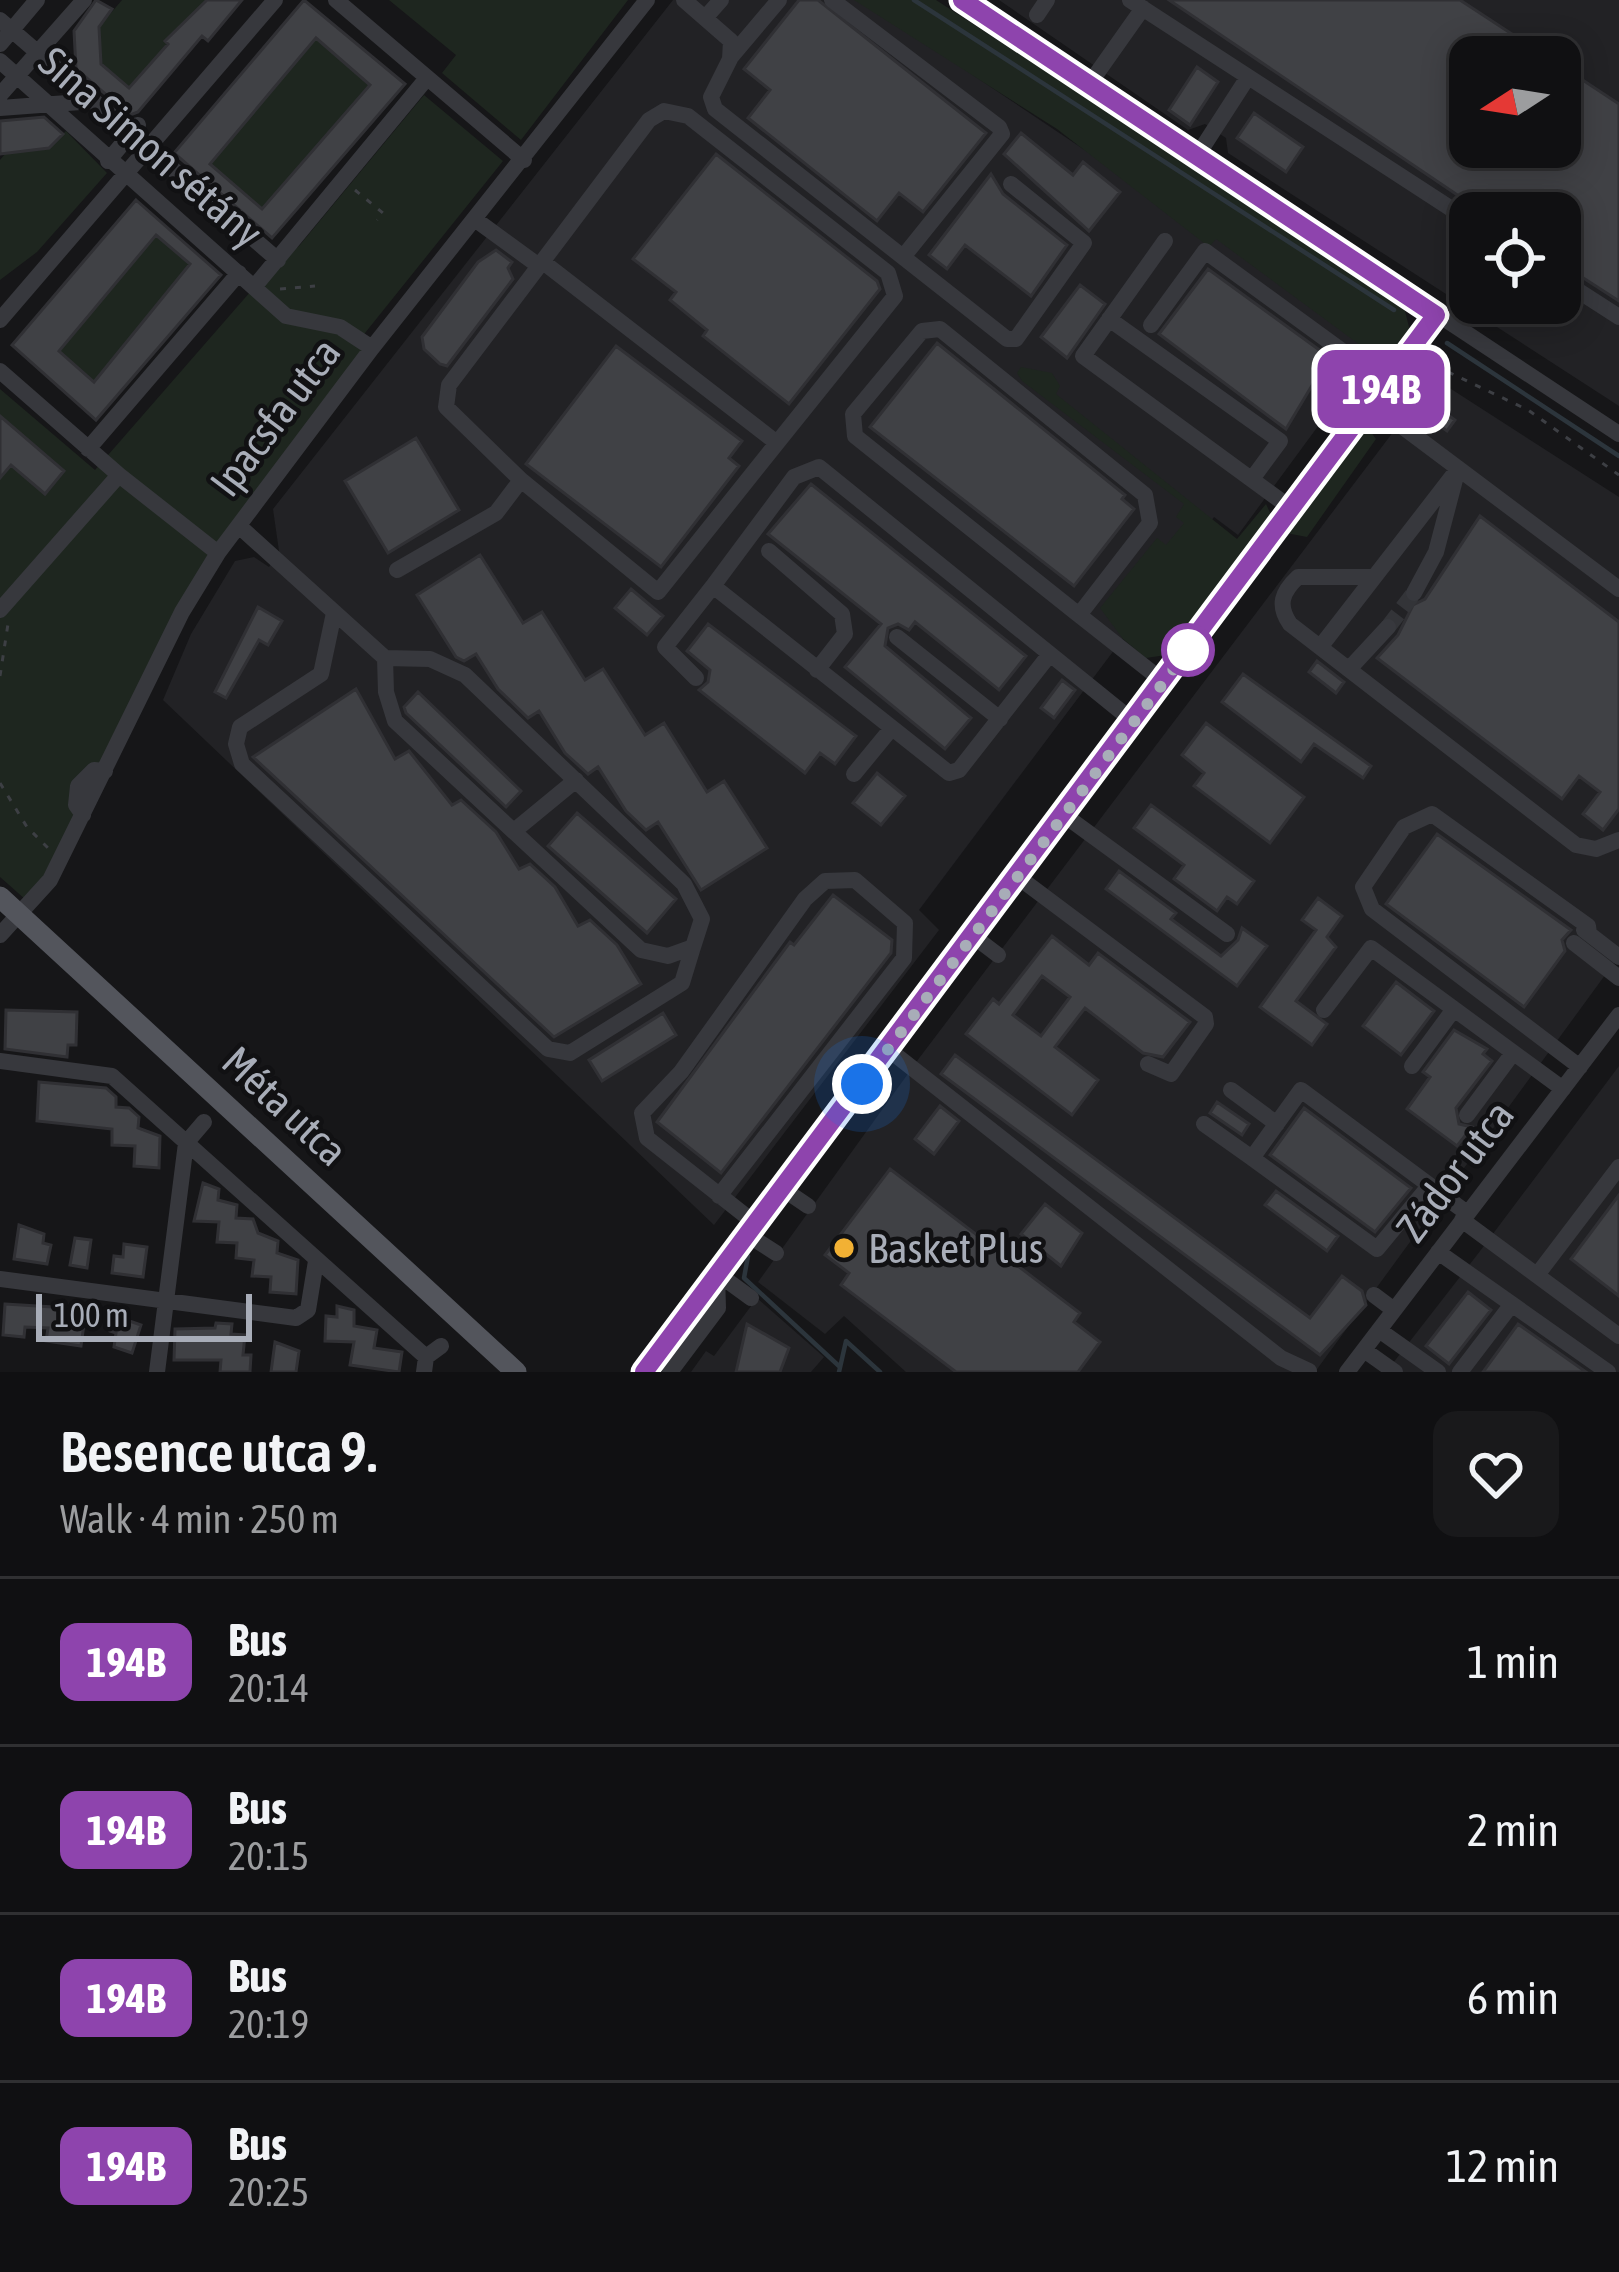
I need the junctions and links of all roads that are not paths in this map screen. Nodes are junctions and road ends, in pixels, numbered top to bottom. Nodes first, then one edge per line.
1 (37, 0) edge
2 (274, 0) edge
3 (336, 0) edge
4 (647, 0) edge
5 (684, 0) edge
6 (721, 0) edge
7 (779, 0) edge
8 (832, 0) edge
9 (962, 0) edge
10 (77, 2) edge
11 (1137, 4) edge
12 (705, 18) junction
13 (4, 31) edge
14 (735, 47) junction
15 (38, 52) junction
16 (0, 61) edge
17 (17, 76) junction
18 (1248, 77) junction
19 (428, 79) junction
20 (1090, 83) junction
21 (0, 95) edge
22 (94, 101) junction
23 (49, 106) junction
24 (0, 108) edge
25 (130, 134) junction
26 (151, 144) junction
27 (1197, 156) junction
28 (524, 160) junction
29 (107, 161) junction
30 (130, 180) junction
31 (1011, 184) dead end
32 (1449, 206) edge
33 (476, 220) junction
34 (1165, 241) dead end
35 (903, 257) junction
36 (278, 260) junction
37 (541, 264) junction
38 (239, 273) junction
39 (258, 288) junction
40 (1581, 293) edge
41 (1619, 317) edge
42 (1109, 319) junction
43 (0, 320) edge
44 (1432, 322) junction
45 (1151, 325) dead end
46 (372, 348) junction
47 (0, 371) edge
48 (1386, 382) junction
49 (1371, 403) junction
50 (1619, 434) edge
51 (776, 443) junction
52 (88, 449) junction
53 (1458, 469) junction
54 (119, 476) junction
55 (1252, 479) junction
56 (521, 480) junction
57 (1292, 509) junction
58 (239, 526) junction
59 (770, 551) dead end
60 (218, 553) junction
61 (398, 570) dead end
62 (1371, 577) junction
63 (713, 586) junction
64 (1619, 589) edge
65 (1414, 593) tunnel mouth
66 (4, 606) edge
67 (334, 613) junction
68 (1078, 615) junction
69 (1388, 627) tunnel mouth
70 (897, 637) dead end
71 (1321, 646) junction
72 (1050, 654) junction
73 (386, 658) junction
74 (1350, 668) junction
75 (817, 670) junction
76 (696, 678) dead end
77 (1164, 682) junction
78 (1000, 719) junction
79 (1134, 722) junction
80 (891, 729) junction
81 (854, 774) dead end
82 (576, 781) junction
83 (1064, 815) junction
84 (514, 831) junction
85 (1619, 840) edge
86 (1018, 877) junction
87 (0, 897) edge
88 (21, 915) junction
89 (1227, 934) dead end
90 (0, 935) edge
91 (973, 936) junction
92 (1582, 936) junction
93 (693, 947) junction
94 (998, 955) dead end
95 (654, 957) junction
96 (1619, 957) edge
97 (1619, 978) edge
98 (663, 995) junction
99 (1454, 1009) junction
100 (1324, 1010) dead end
101 (1619, 1015) edge
102 (888, 1048) junction
103 (1514, 1053) junction
104 (0, 1061) edge
105 (1148, 1064) dead end
106 (1412, 1066) dead end
107 (1580, 1067) junction
108 (1563, 1089) junction
109 (1231, 1090) dead end
110 (1467, 1115) dead end
111 (204, 1123) dead end
112 (1204, 1124) dead end
113 (1277, 1124) junction
114 (187, 1143) junction
115 (1252, 1158) junction
116 (1619, 1167) edge
117 (1429, 1186) junction
118 (783, 1189) junction
119 (1612, 1191) edge
120 (719, 1196) junction
121 (808, 1206) dead end
122 (1465, 1217) junction
123 (752, 1229) junction
124 (1438, 1252) junction
125 (776, 1253) dead end
126 (316, 1261) junction
127 (718, 1275) junction
128 (1537, 1275) junction
129 (0, 1279) edge
130 (1374, 1294) dead end
131 (751, 1298) dead end
132 (168, 1300) junction
133 (1512, 1304) junction
134 (1394, 1310) junction
135 (1379, 1330) junction
136 (1619, 1336) edge
137 (1364, 1350) junction
138 (430, 1358) edge
139 (1309, 1371) edge
140 (157, 1372) edge
141 (516, 1372) edge
142 (644, 1372) edge
143 (670, 1372) edge
144 (1347, 1372) edge
145 (1396, 1372) edge
146 (1438, 1372) edge
147 (1460, 1372) edge
148 (1608, 1372) edge

1 - 13 street
2 - 26 street
3 - 19 street
4 - 28 street, Ipacsfa utca
5 - 12 street
6 - 12 street
7 - 14 street
8 - 35 street
9 - 20 street
10 - 15 street
11 - 18 street
11 - 20 street
12 - 14 street
13 - 15 street, Sina Simon sétány
14 - 35 street
15 - 17 street
15 - 22 street, Sina Simon sétány
16 - 17 street, Sina Simon sétány
17 - 21 street
17 - 23 street, Sina Simon sétány
18 - 27 street
18 - 32 street
19 - 28 street
19 - 36 street, Sina Simon sétány
20 - 27 street
22 - 23 street
22 - 25 street, Sina Simon sétány
23 - 24 street
23 - 29 street, Sina Simon sétány
25 - 26 street, Sina Simon sétány
25 - 29 street
26 - 30 street
26 - 36 street, Sina Simon sétány
27 - 44 street
28 - 33 street, Ipacsfa utca
29 - 30 street, Sina Simon sétány
30 - 38 street, Sina Simon sétány
30 - 43 street
31 - 35 street
33 - 37 street
33 - 46 street, Ipacsfa utca
34 - 42 street
36 - 39 street, Sina Simon sétány
37 - 51 street
37 - 51 street
37 - 56 street
38 - 39 street, Sina Simon sétány
38 - 52 street
39 - 46 street, Sina Simon sétány
40 - 41 street
42 - 55 street
42 - 55 street
44 - 48 street
44 - 50 street
45 - 48 street
46 - 58 street, Ipacsfa utca
47 - 52 street
48 - 49 street
49 - 53 street
49 - 57 street
51 - 56 street
52 - 54 street
53 - 62 street
53 - 64 street
53 - 65 street
54 - 60 street
54 - 66 street
55 - 57 street
56 - 61 street
57 - 77 street
58 - 60 street, Ipacsfa utca
58 - 67 street
59 - 75 street
60 - 88 street, Ipacsfa utca
62 - 71 street
62 - 71 street
63 - 72 street
63 - 75 street
63 - 76 street
67 - 73 street
67 - 98 street
68 - 68 street
68 - 77 street
69 - 74 street
70 - 78 street
71 - 74 street
72 - 78 street
72 - 79 street
73 - 82 street
73 - 84 street
74 - 85 street
75 - 80 street
77 - 79 street
78 - 80 street
79 - 83 street
80 - 81 street
82 - 84 street
82 - 93 street
83 - 86 street
83 - 89 street
84 - 95 street
86 - 91 street
86 - 105 street
87 - 88 main road, Méta utca
88 - 90 street, Ipacsfa utca
88 - 141 main road, Méta utca
91 - 94 street
91 - 102 street
92 - 96 street
92 - 97 street
92 - 107 street
93 - 95 street
93 - 98 street
95 - 98 street
99 - 100 street
99 - 103 street
99 - 106 street
101 - 107 street, Zádor utca
102 - 118 street
102 - 139 street
103 - 108 street
103 - 110 street
104 - 114 street
107 - 108 street, Zádor utca
108 - 122 street, Zádor utca
109 - 113 street
111 - 114 street
112 - 115 street
113 - 115 street
113 - 117 street
114 - 126 street
114 - 132 street
115 - 117 street
116 - 119 street
117 - 122 street
118 - 121 street
118 - 123 street
119 - 128 street
120 - 120 street
120 - 123 street
122 - 124 street, Zádor utca
122 - 128 street
123 - 125 street
123 - 127 street
124 - 133 street
124 - 134 street, Zádor utca
126 - 132 street
126 - 138 street
127 - 131 street
127 - 142 street
127 - 143 street
128 - 136 street
129 - 132 street
130 - 134 street
132 - 140 street
133 - 147 street
133 - 148 street
134 - 135 street, Zádor utca
135 - 137 street, Zádor utca
135 - 146 street
137 - 144 street, Zádor utca
137 - 145 street

